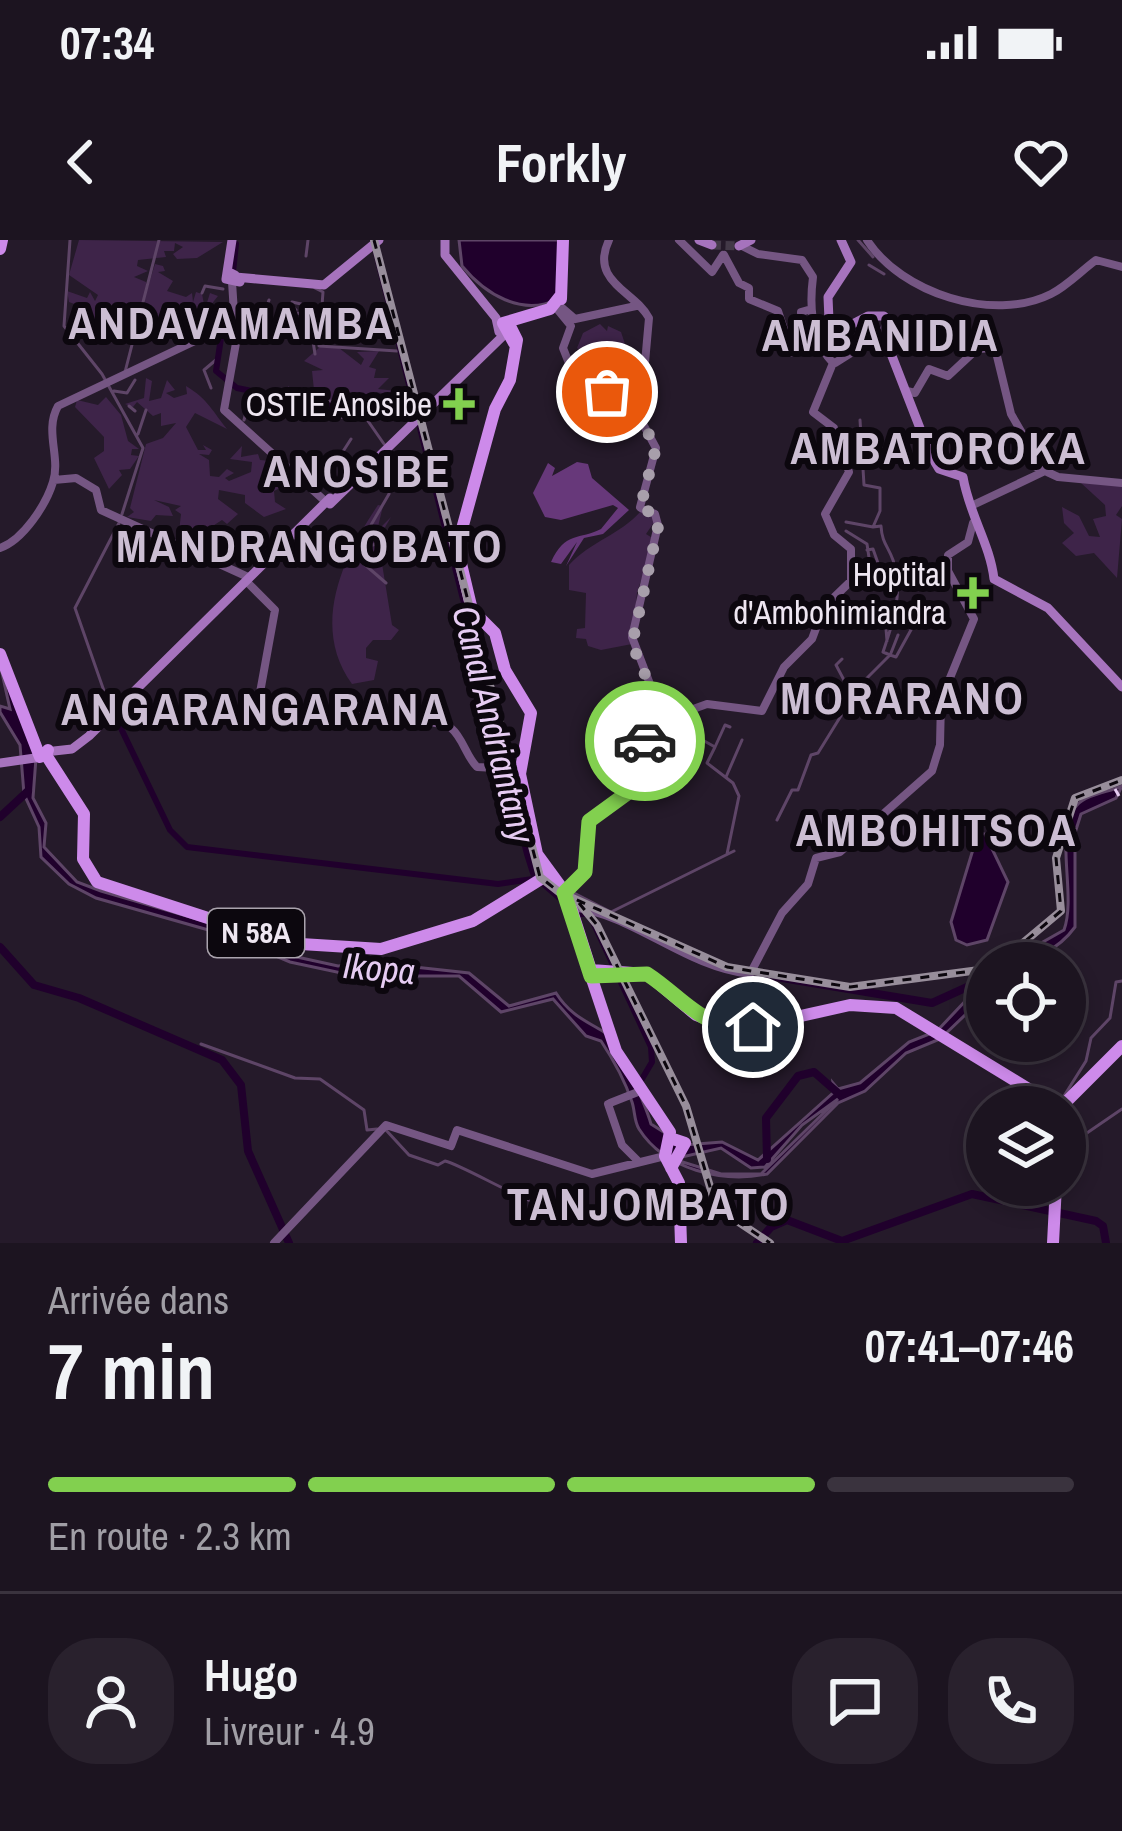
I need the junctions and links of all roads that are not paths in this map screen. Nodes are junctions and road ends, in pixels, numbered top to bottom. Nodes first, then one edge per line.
1 (2, 240) edge
2 (235, 240) edge
3 (609, 240) edge
4 (679, 240) edge
5 (841, 240) edge
6 (866, 240) edge
7 (564, 241) edge
8 (376, 244) edge
9 (747, 246) edge
10 (445, 247) edge
11 (0, 249) edge
12 (1122, 267) edge
13 (231, 278) junction
14 (628, 298) junction
15 (636, 305) junction
16 (623, 309) junction
17 (808, 310) junction
18 (564, 312) junction
19 (228, 325) junction
20 (507, 327) junction
21 (882, 334) junction
22 (834, 362) junction
23 (908, 392) junction
24 (629, 397) junction
25 (1044, 472) junction
26 (54, 480) junction
27 (1122, 483) edge
28 (328, 501) junction
29 (969, 507) junction
30 (974, 523) junction
31 (0, 548) edge
32 (248, 581) junction
33 (0, 654) edge
34 (1122, 687) edge
35 (658, 706) junction
36 (46, 754) junction
37 (0, 763) edge
38 (512, 766) junction
39 (557, 887) junction
40 (599, 975) junction
41 (1122, 1046) edge
42 (1028, 1086) edge
43 (1079, 1086) edge
44 (642, 1090) junction
45 (635, 1160) junction
46 (669, 1160) junction
47 (1054, 1206) edge
48 (274, 1243) edge
49 (681, 1243) edge
50 (1053, 1243) edge

1 - 11 main road
2 - 13 main road
3 - 14 street
4 - 17 street
5 - 21 main road
6 - 12 street
7 - 18 main road
8 - 13 main road
9 - 17 street
10 - 20 main road
13 - 19 street
14 - 15 street
14 - 16 street
15 - 16 street
15 - 24 street
16 - 18 street
17 - 22 street
18 - 20 main road
18 - 24 street
19 - 26 street
19 - 28 street
20 - 28 main road
20 - 38 main road
21 - 22 street
21 - 23 main road
22 - 35 street
23 - 25 street
23 - 29 main road
24 - 35 street
25 - 27 street
25 - 29 street
26 - 31 street
26 - 32 street
28 - 32 main road
29 - 30 main road
30 - 34 main road
30 - 39 street
32 - 36 main road
32 - 38 street
33 - 36 main road
35 - 39 street
36 - 37 main road
36 - 39 main road, N 58A
38 - 39 main road
39 - 40 main road
40 - 42 main road
40 - 44 main road
41 - 43 main road
44 - 45 street
44 - 46 main road
45 - 46 street
45 - 48 street
46 - 49 main road
47 - 50 main road

